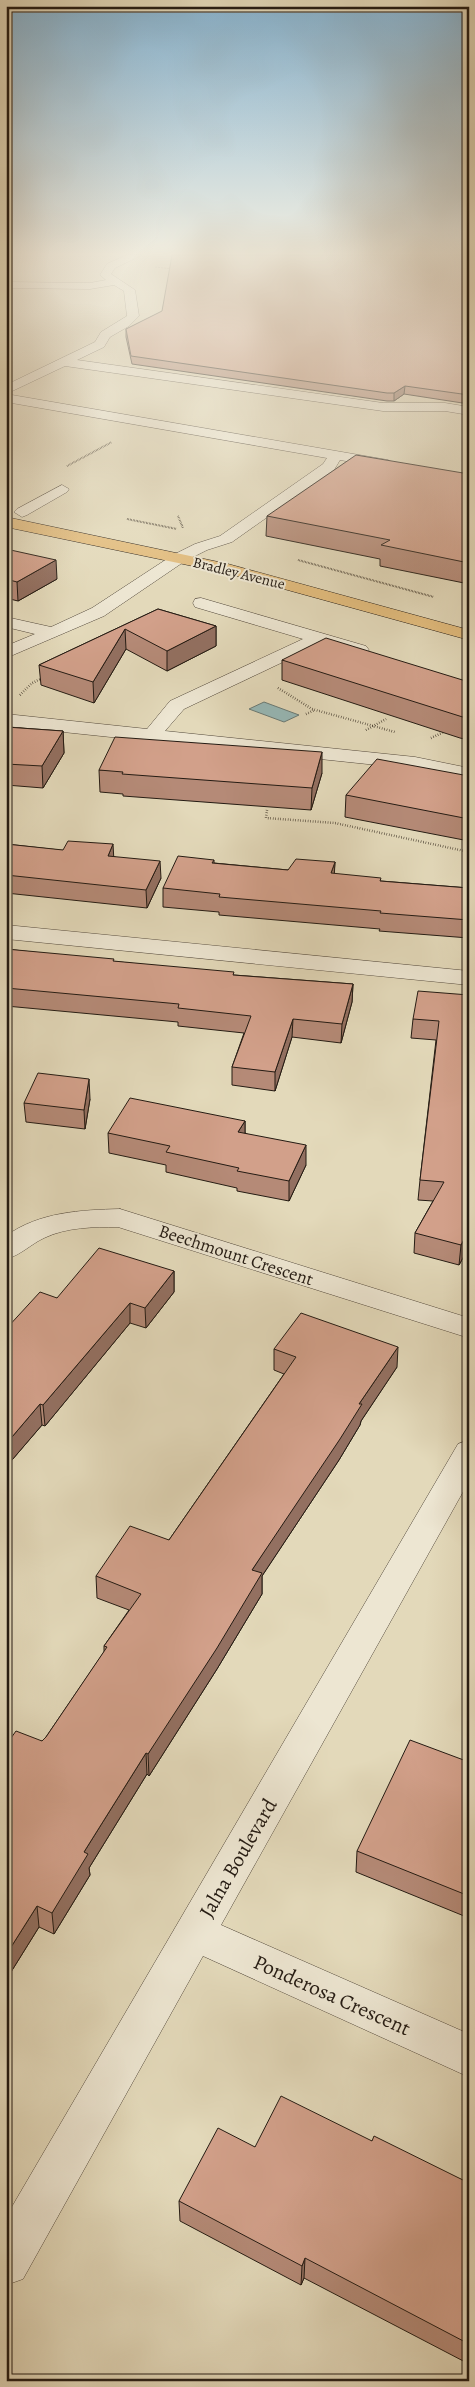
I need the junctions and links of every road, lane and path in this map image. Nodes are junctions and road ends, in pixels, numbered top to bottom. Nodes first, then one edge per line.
1 (56, 366) edge
2 (96, 366) edge
3 (6, 390) edge
4 (6, 398) edge
5 (469, 411) edge
6 (336, 455) junction
7 (402, 467) edge
8 (62, 489) dead end
9 (6, 508) edge
10 (22, 512) junction
11 (178, 516) dead end
12 (6, 522) edge
13 (185, 531) dead end
14 (201, 547) junction
15 (179, 558) junction
16 (261, 561) dead end
17 (200, 603) dead end
18 (6, 622) edge
19 (52, 632) junction
20 (469, 635) edge
21 (319, 638) junction
22 (6, 653) edge
23 (376, 654) edge
24 (250, 670) junction
25 (48, 676) edge
26 (19, 696) dead end
27 (315, 710) junction
28 (306, 714) dead end
29 (386, 719) dead end
30 (6, 720) edge
31 (373, 726) junction
32 (452, 727) edge
33 (360, 733) dead end
34 (400, 734) dead end
35 (151, 736) junction
36 (434, 743) dead end
37 (469, 774) edge
38 (267, 810) dead end
39 (469, 852) edge
40 (6, 932) edge
41 (469, 978) edge
42 (6, 1250) edge
43 (469, 1328) edge
44 (464, 1473) edge
45 (195, 1933) junction
46 (469, 2056) edge
47 (6, 2262) edge

1 - 3 street
2 - 5 street
4 - 6 street
6 - 7 street
6 - 14 street
8 - 10 street
9 - 10 main road, Bradley Avenue
10 - 14 main road, Bradley Avenue
11 - 13 path
12 - 15 main road, Bradley Avenue
14 - 15 street
14 - 16 main road, Bradley Avenue
15 - 19 street
15 - 20 main road, Bradley Avenue
17 - 21 street
18 - 19 street
19 - 22 street
21 - 23 street
21 - 24 street
24 - 27 path
24 - 35 street
25 - 26 path
27 - 28 path
27 - 31 path
29 - 31 path
30 - 35 street
31 - 33 path
31 - 34 path
32 - 36 path
35 - 37 street
38 - 39 path
40 - 41 street
42 - 43 street, Beechmount Crescent
44 - 45 street, Jalna Boulevard
45 - 46 street, Ponderosa Crescent
45 - 47 street, Jalna Boulevard

